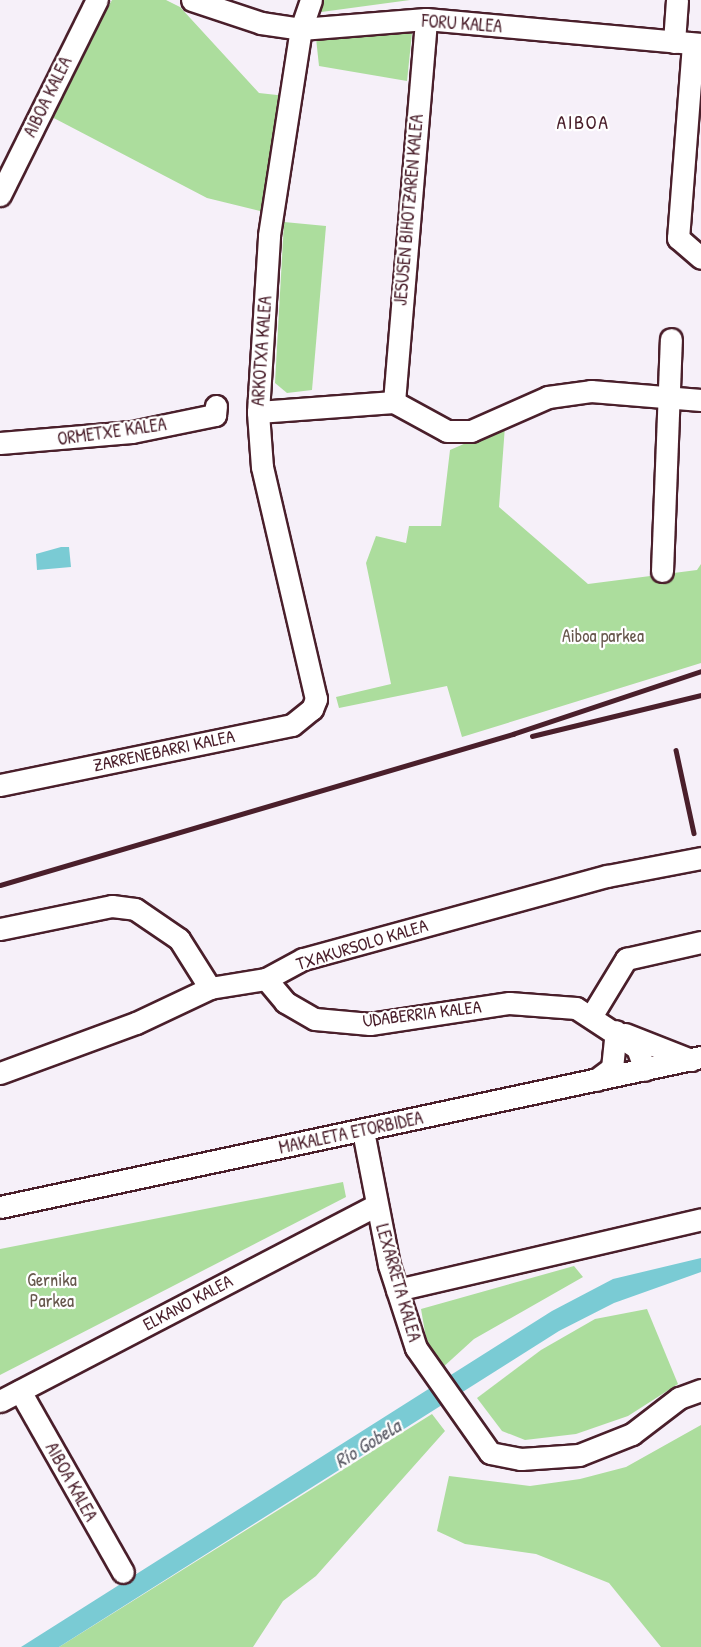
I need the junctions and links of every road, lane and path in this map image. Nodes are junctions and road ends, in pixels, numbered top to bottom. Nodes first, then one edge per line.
1 (97, 0) edge
2 (192, 0) edge
3 (311, 0) edge
4 (676, 0) edge
5 (426, 19) junction
6 (301, 29) junction
7 (689, 43) edge
8 (0, 195) edge
9 (701, 258) edge
10 (671, 339) dead end
11 (666, 398) junction
12 (701, 400) edge
13 (394, 402) junction
14 (216, 406) dead end
15 (258, 412) junction
16 (0, 443) edge
17 (663, 571) dead end
18 (316, 699) joint
19 (0, 785) edge
20 (701, 858) edge
21 (0, 928) edge
22 (701, 942) edge
23 (266, 979) junction
24 (210, 988) junction
25 (592, 1015) junction
26 (616, 1031) junction
27 (696, 1059) edge
28 (645, 1070) junction
29 (0, 1073) edge
30 (596, 1080) junction
31 (363, 1131) junction
32 (376, 1205) junction
33 (0, 1207) edge
34 (701, 1219) edge
35 (397, 1290) junction
36 (701, 1390) edge
37 (20, 1391) junction
38 (0, 1401) edge
39 (123, 1572) dead end

1 - 8 street, AIBOA KALEA
2 - 6 street, FORU KALEA
3 - 6 street, ARKOTXA KALEA
4 - 7 street
5 - 6 street, FORU KALEA
5 - 7 street, FORU KALEA
5 - 13 street, JESUSEN BIHOTZAREN KALEA
6 - 15 street, ARKOTXA KALEA
7 - 9 street
10 - 11 street
11 - 12 street
11 - 13 street
11 - 17 street
13 - 15 street
14 - 16 street, ORMETXE KALEA
15 - 18 street, ARKOTXA KALEA
18 - 19 street, ZARRENEBARRI KALEA
20 - 23 street, TXAKURSOLO KALEA
21 - 24 street
22 - 25 street
23 - 24 street, TXAKURSOLO KALEA
23 - 25 street, UDABERRIA KALEA
24 - 29 street, TXAKURSOLO KALEA
25 - 26 street, UDABERRIA KALEA
26 - 27 street
26 - 28 street, UDABERRIA KALEA
26 - 30 street
27 - 28 street, MAKALETA ETORBIDEA
28 - 30 street, MAKALETA ETORBIDEA
30 - 31 street, MAKALETA ETORBIDEA
31 - 32 street, LEXARRETA KALEA
31 - 33 street, MAKALETA ETORBIDEA
32 - 35 street, LEXARRETA KALEA
32 - 37 street, ELKANO KALEA
34 - 35 street
35 - 36 street, LEXARRETA KALEA
37 - 38 street, ELKANO KALEA
37 - 39 street, AIBOA KALEA

